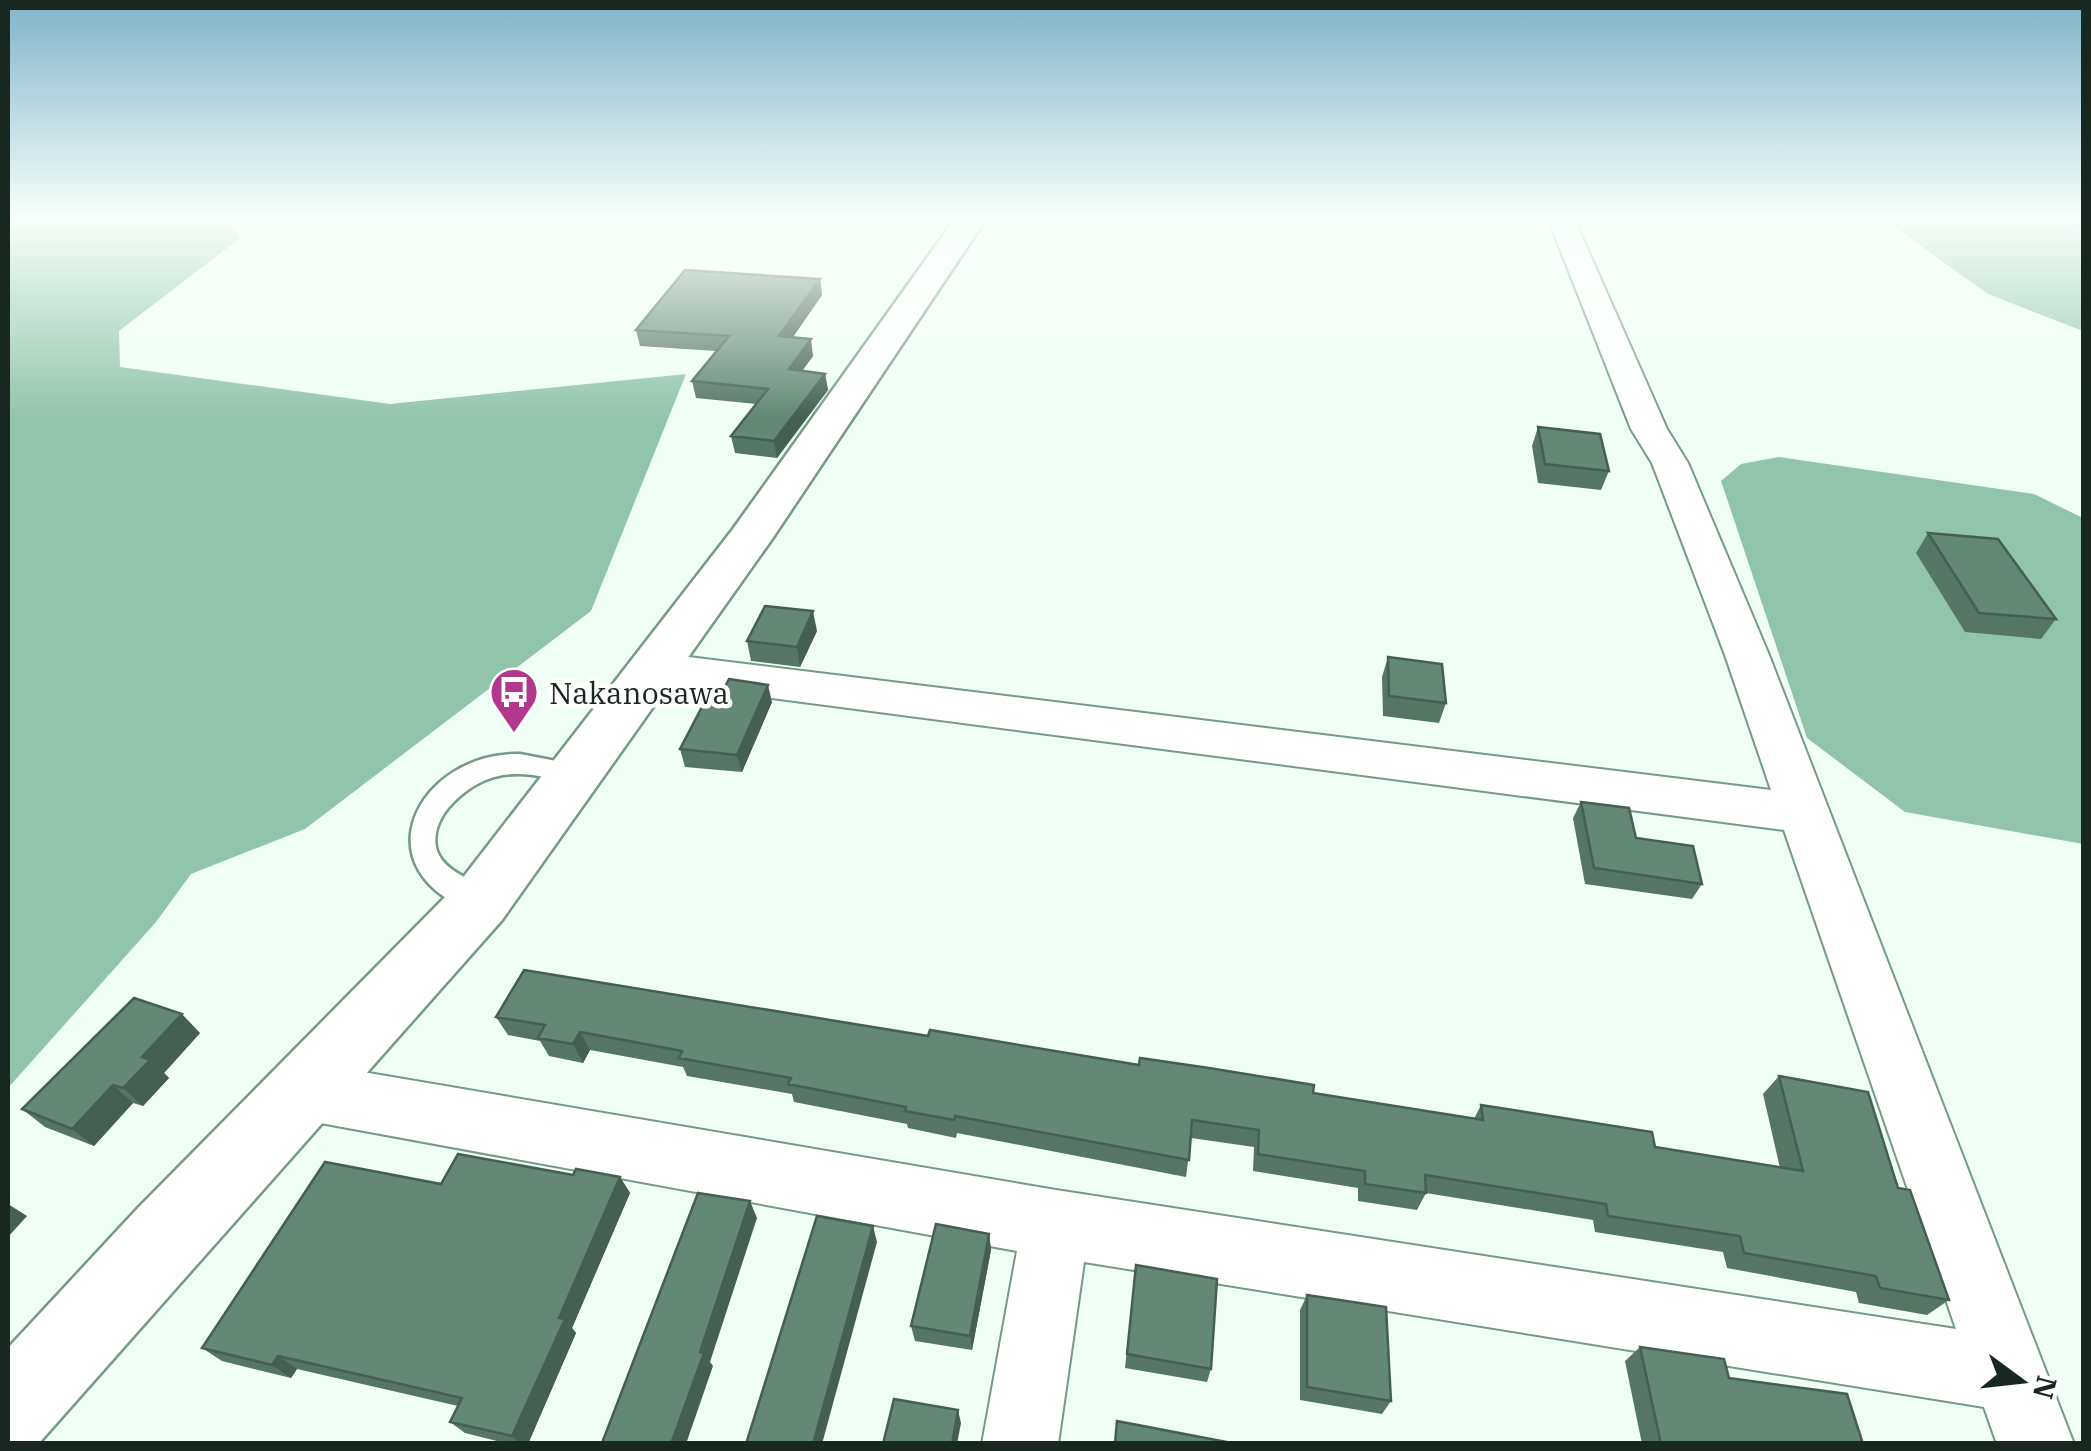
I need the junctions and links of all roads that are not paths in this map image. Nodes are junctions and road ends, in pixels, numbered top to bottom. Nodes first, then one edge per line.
1 (926, 284) edge
2 (1588, 284) edge
3 (656, 668) junction
4 (577, 775) junction
5 (1802, 813) junction
6 (480, 902) junction
7 (304, 1091) junction
8 (1056, 1224) junction
9 (2010, 1374) junction
10 (8, 1412) edge
11 (1020, 1444) edge
12 (2036, 1444) edge

1 - 3 street
2 - 5 street
3 - 4 street
3 - 5 street
4 - 6 street
4 - 6 lane
5 - 9 street
6 - 7 street
7 - 8 street
7 - 10 street
8 - 9 street
8 - 11 street
9 - 12 street

